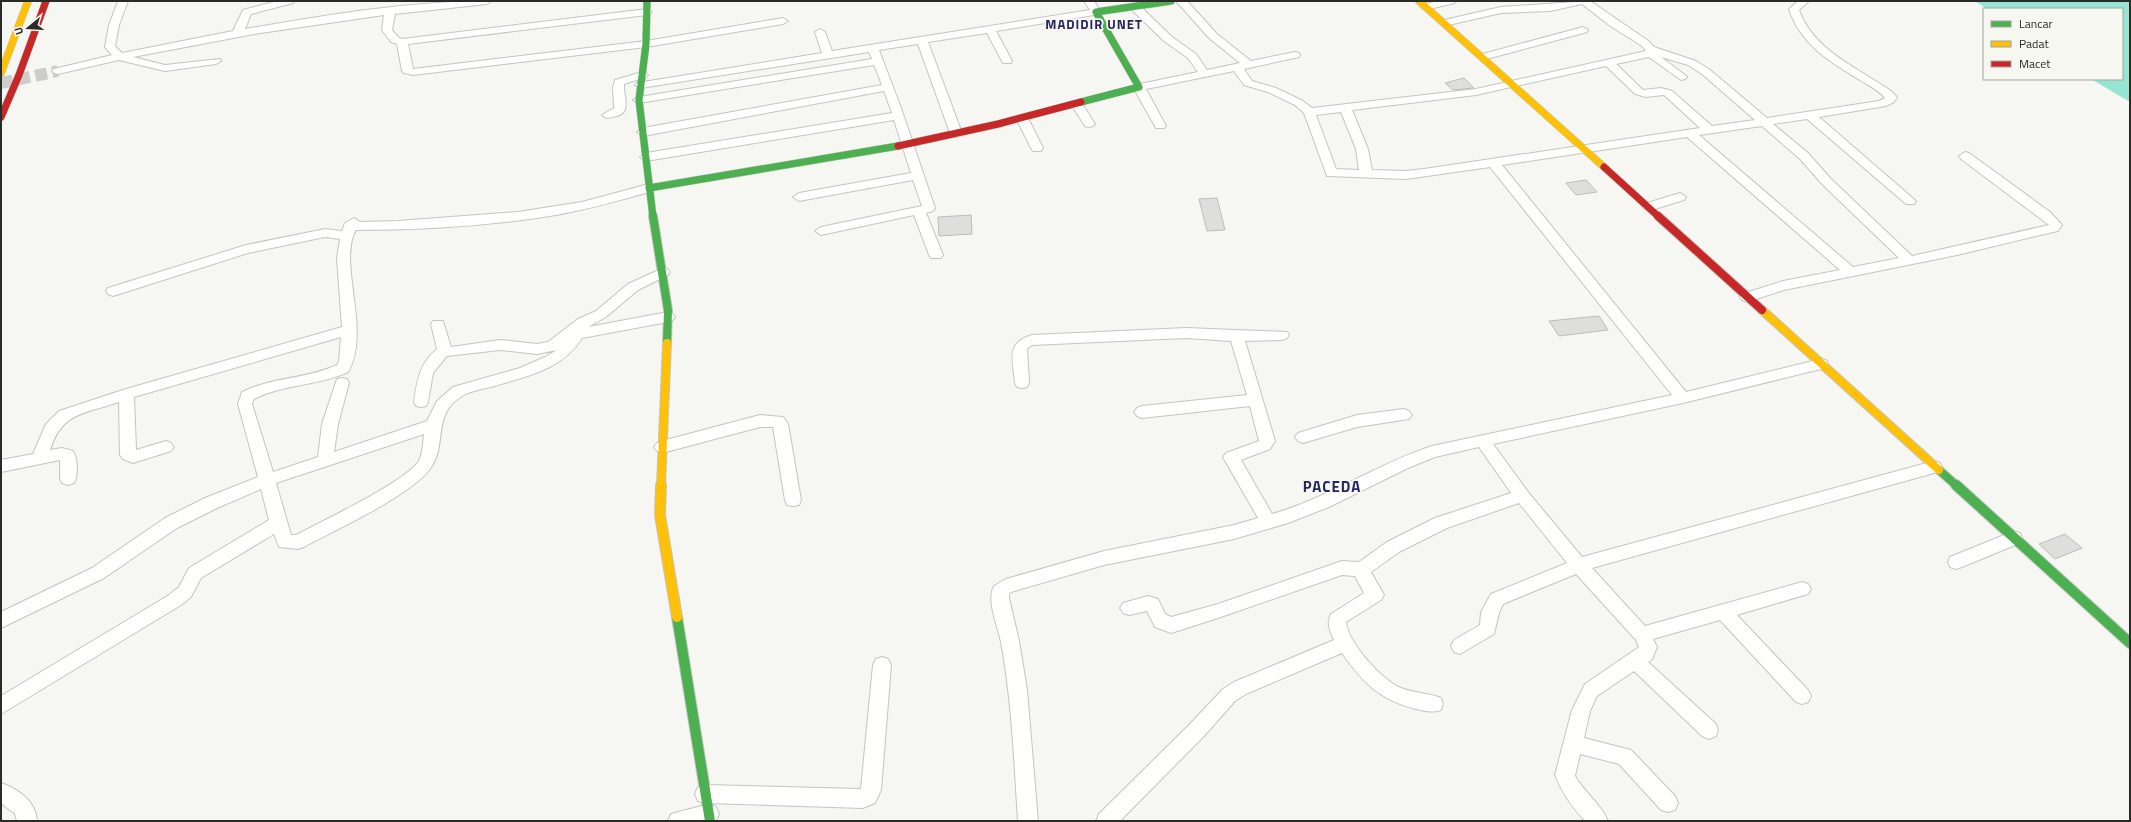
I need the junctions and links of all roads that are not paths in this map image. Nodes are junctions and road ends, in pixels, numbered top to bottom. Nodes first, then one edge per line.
1 (28, 1) edge
2 (46, 1) edge
3 (123, 1) edge
4 (289, 1) edge
5 (487, 1) edge
6 (647, 1) edge
7 (1090, 1) edge
8 (1171, 1) edge
9 (1181, 1) edge
10 (1451, 1) edge
11 (1804, 1) edge
12 (1140, 4) edge
13 (1422, 4) edge
14 (408, 5) edge
15 (390, 10) junction
16 (648, 12) junction
17 (1096, 12) junction
18 (783, 21) dead end
19 (1444, 23) junction
20 (990, 29) junction
21 (1584, 30) dead end
22 (820, 32) dead end
23 (237, 34) junction
24 (922, 40) junction
25 (402, 42) junction
26 (646, 44) junction
27 (873, 48) junction
28 (1651, 52) junction
29 (828, 55) junction
30 (1295, 55) dead end
31 (120, 57) junction
32 (1483, 57) junction
33 (216, 61) dead end
34 (1007, 61) dead end
35 (879, 62) junction
36 (1608, 62) junction
37 (1249, 65) junction
38 (1237, 67) junction
39 (58, 71) tunnel mouth
40 (1, 73) edge
41 (1205, 74) junction
42 (1681, 77) dead end
43 (642, 80) junction
44 (1513, 84) junction
45 (888, 87) junction
46 (1139, 87) junction
47 (639, 100) junction
48 (1077, 104) junction
49 (1345, 108) junction
50 (1309, 112) junction
51 (1808, 114) junction
52 (608, 115) dead end
53 (897, 116) junction
54 (1, 117) edge
55 (1022, 118) junction
56 (1764, 121) junction
57 (1089, 124) dead end
58 (1160, 126) dead end
59 (1709, 130) junction
60 (643, 132) junction
61 (956, 133) junction
62 (1689, 133) junction
63 (909, 144) junction
64 (1037, 148) dead end
65 (1584, 149) junction
66 (1966, 156) dead end
67 (646, 157) junction
68 (1493, 162) junction
69 (1366, 174) junction
70 (918, 175) junction
71 (649, 188) junction
72 (799, 197) dead end
73 (1680, 198) dead end
74 (1910, 201) dead end
75 (1648, 207) junction
76 (919, 210) junction
77 (350, 228) junction
78 (821, 231) dead end
79 (936, 256) dead end
80 (1910, 261) junction
81 (663, 272) junction
82 (1850, 272) junction
83 (113, 291) dead end
84 (1747, 297) junction
85 (668, 317) junction
86 (438, 324) dead end
87 (581, 328) junction
88 (349, 330) junction
89 (1282, 335) dead end
90 (1237, 336) junction
91 (445, 350) junction
92 (1821, 364) junction
93 (342, 383) dead end
94 (1022, 383) dead end
95 (126, 394) junction
96 (1683, 398) junction
97 (1255, 400) junction
98 (421, 402) dead end
99 (1142, 412) dead end
100 (1404, 415) dead end
101 (432, 425) junction
102 (1303, 437) dead end
103 (1482, 440) junction
104 (166, 447) dead end
105 (662, 447) junction
106 (40, 457) junction
107 (324, 461) junction
108 (1, 466) edge
109 (1934, 467) junction
110 (68, 479) dead end
111 (267, 480) junction
112 (1522, 496) junction
113 (793, 500) dead end
114 (1268, 522) junction
115 (278, 523) junction
116 (2014, 538) junction
117 (1956, 562) dead end
118 (1579, 566) junction
119 (1362, 569) junction
120 (1802, 589) dead end
121 (1128, 608) dead end
122 (1723, 612) junction
123 (1, 620) edge
124 (1642, 635) junction
125 (1346, 643) junction
126 (2130, 643) edge
127 (1460, 646) dead end
128 (1635, 661) junction
129 (882, 665) dead end
130 (1802, 696) dead end
131 (1434, 704) dead end
132 (1, 706) edge
133 (1709, 730) dead end
134 (1573, 744) junction
135 (1, 792) edge
136 (705, 794) junction
137 (1668, 803) dead end
138 (709, 818) edge
139 (27, 821) edge
140 (678, 821) edge
141 (1028, 821) edge
142 (1106, 821) edge
143 (1598, 821) edge

1 - 40 main road
2 - 54 main road
3 - 31 street
4 - 23 street
5 - 14 street
6 - 16 main road
7 - 17 street
8 - 12 main road
9 - 37 street
10 - 13 street
11 - 51 street
12 - 17 main road
12 - 41 street
13 - 19 main road
14 - 15 street
15 - 23 street
15 - 25 street
16 - 25 street
16 - 26 main road
17 - 20 street
17 - 46 main road
18 - 26 street
19 - 28 street
19 - 32 main road
20 - 24 street
20 - 34 street
21 - 32 street
22 - 29 street
23 - 31 street
24 - 27 street
24 - 61 street
25 - 26 street
26 - 43 main road
27 - 29 street
27 - 35 street
28 - 36 street
28 - 42 street
28 - 56 street
29 - 43 street
30 - 37 street
31 - 33 street
31 - 39 street
32 - 44 main road
35 - 45 street
35 - 47 street
36 - 44 street
36 - 59 street
37 - 38 street
38 - 41 street
38 - 50 street
41 - 46 street
43 - 47 main road
43 - 52 street
44 - 49 street
44 - 65 main road
45 - 53 street
45 - 60 street
46 - 48 main road
46 - 58 street
47 - 60 main road
48 - 55 main road
48 - 57 street
49 - 50 street
49 - 69 street
50 - 69 street
51 - 56 street
51 - 74 street
53 - 63 street
53 - 67 street
55 - 61 main road
55 - 64 street
56 - 59 street
56 - 80 street
59 - 62 street
60 - 67 main road
61 - 63 main road
62 - 65 street
62 - 82 street
63 - 70 street
63 - 71 main road
65 - 68 street
65 - 75 main road
66 - 80 street
67 - 71 main road
68 - 69 street
68 - 96 street
70 - 72 street
70 - 76 street
71 - 77 street
71 - 81 main road
73 - 75 street
75 - 84 main road
76 - 78 street
76 - 79 street
77 - 83 street
77 - 88 street
80 - 82 street
81 - 85 main road
81 - 87 street
82 - 84 street
84 - 92 main road
85 - 87 street
85 - 105 main road
86 - 91 street
87 - 91 street
87 - 101 street
88 - 95 street
88 - 111 street
89 - 90 street
90 - 94 street
90 - 97 street
91 - 98 street
92 - 96 street
92 - 109 main road
93 - 107 street
95 - 104 street
95 - 106 street
96 - 103 street
97 - 99 street
97 - 114 street
100 - 102 street
101 - 107 street
101 - 115 street
103 - 112 street
103 - 114 street
105 - 113 street
105 - 136 main road
106 - 108 street
106 - 110 street
107 - 111 street
109 - 116 main road
109 - 118 street
111 - 115 street
111 - 123 street
112 - 118 street
112 - 119 street
114 - 141 street
115 - 132 street
116 - 117 street
116 - 126 main road
118 - 124 street
118 - 127 street
119 - 121 street
119 - 125 street
120 - 122 street
122 - 124 street
122 - 130 street
124 - 128 street
125 - 131 street
125 - 142 street
128 - 133 street
128 - 134 street
129 - 136 street
134 - 137 street
134 - 143 street
135 - 139 street
136 - 138 main road
138 - 140 street

